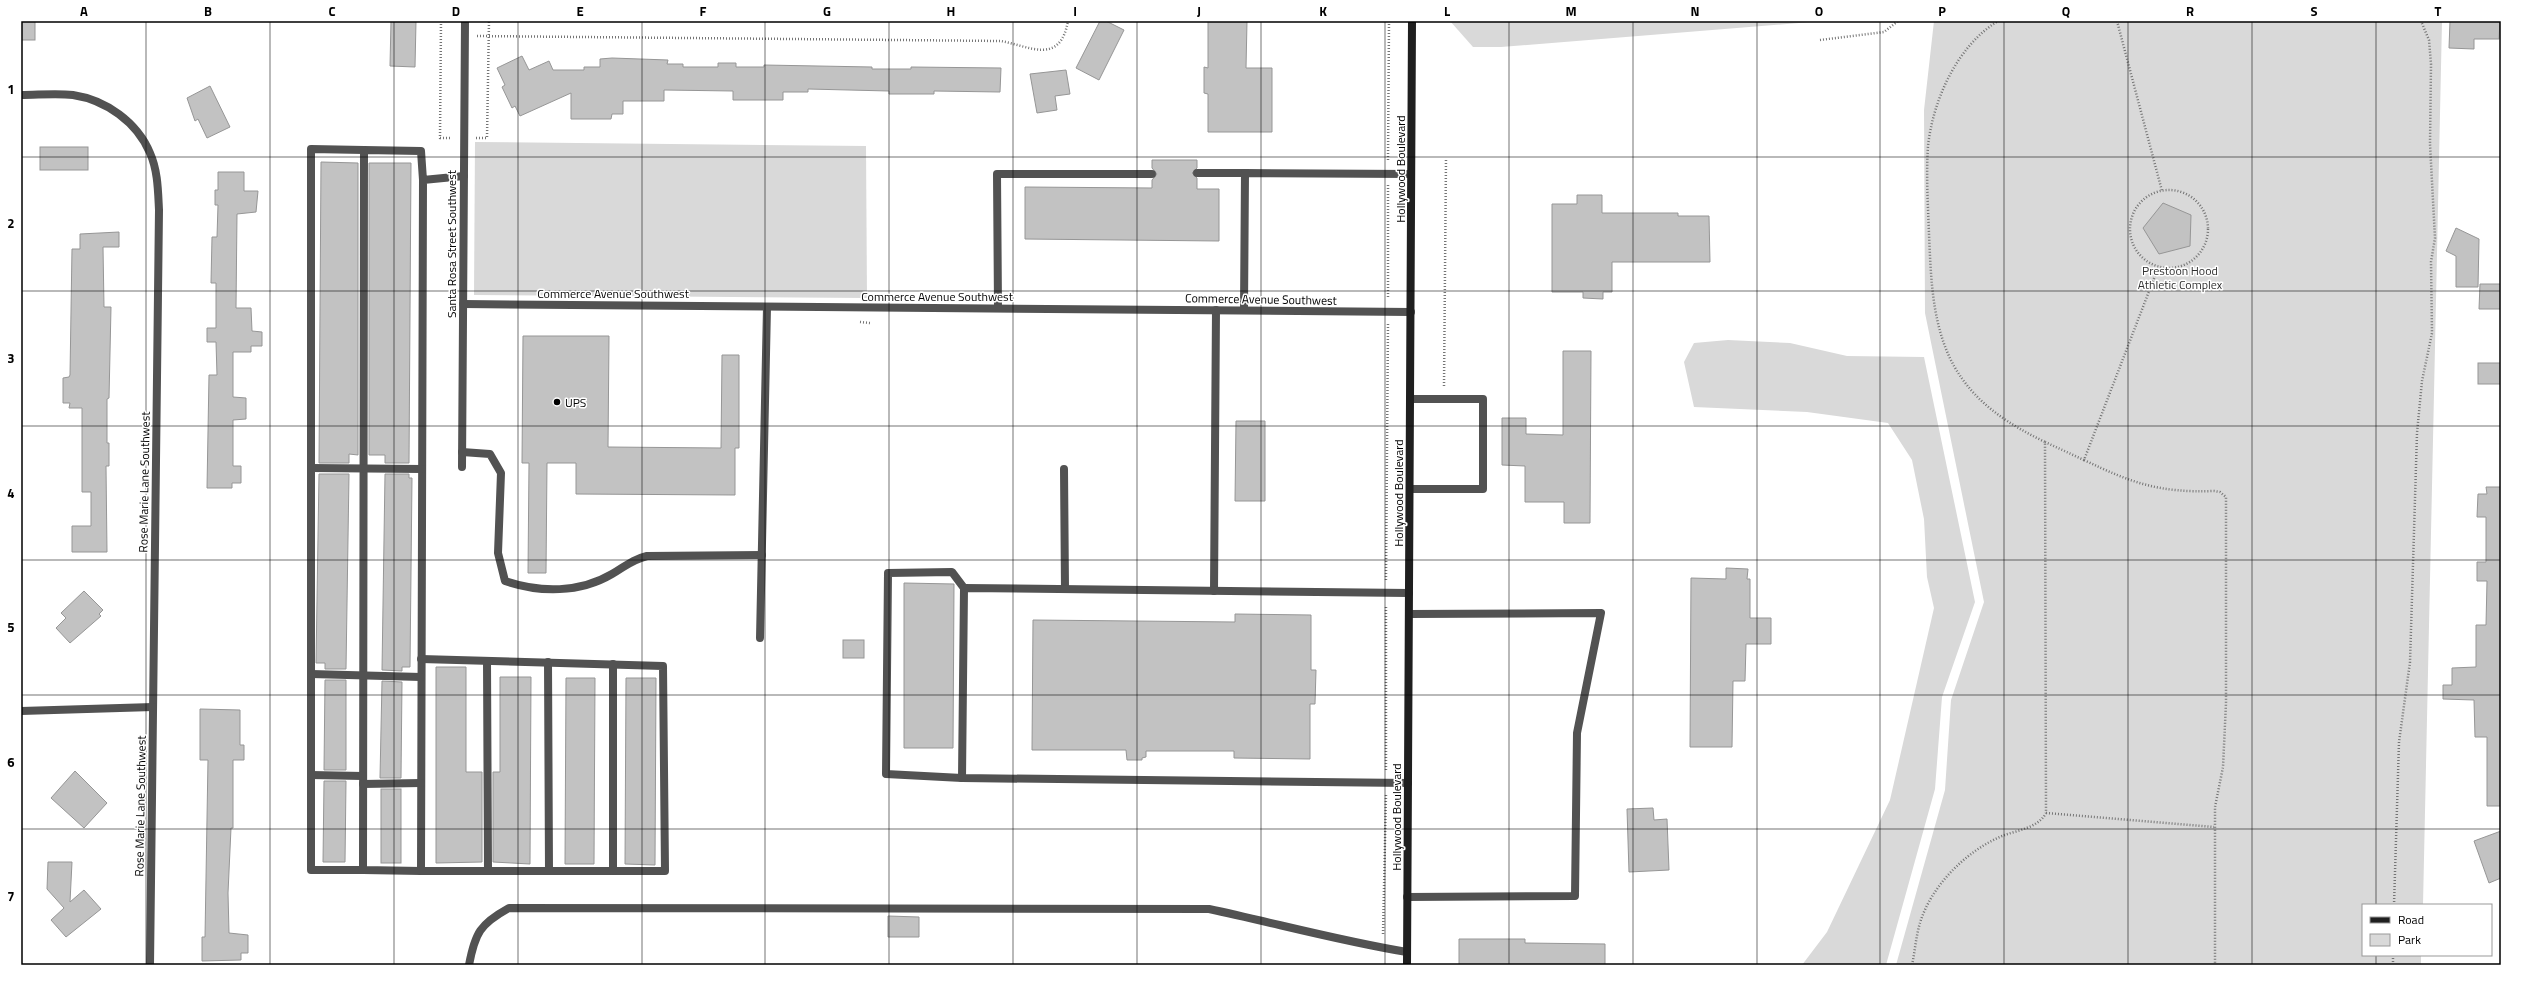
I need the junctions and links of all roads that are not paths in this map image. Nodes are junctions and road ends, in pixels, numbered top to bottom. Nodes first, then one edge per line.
1 (465, 21) edge
2 (1412, 21) edge
3 (21, 95) edge
4 (364, 150) junction
5 (1197, 173) dead end
6 (1245, 173) junction
7 (1152, 174) dead end
8 (1411, 174) junction
9 (464, 176) junction
10 (423, 180) junction
11 (463, 304) junction
12 (767, 306) junction
13 (998, 308) junction
14 (1216, 310) junction
15 (1244, 310) junction
16 (1411, 312) junction
17 (1410, 399) junction
18 (462, 452) junction
19 (462, 467) dead end
20 (311, 468) junction
21 (363, 468) junction
22 (422, 469) junction
23 (1064, 469) dead end
24 (1410, 489) junction
25 (762, 555) junction
26 (964, 588) junction
27 (1064, 589) junction
28 (1214, 591) junction
29 (1409, 593) junction
30 (1409, 614) junction
31 (760, 638) dead end
32 (421, 659) junction
33 (487, 661) junction
34 (548, 662) junction
35 (613, 664) junction
36 (311, 674) junction
37 (363, 676) junction
38 (421, 677) junction
39 (153, 707) junction
40 (21, 711) edge
41 (311, 775) junction
42 (962, 778) junction
43 (363, 780) junction
44 (421, 783) junction
45 (1408, 783) junction
46 (363, 870) junction
47 (420, 871) junction
48 (488, 871) junction
49 (549, 871) junction
50 (613, 871) junction
51 (1407, 897) junction
52 (1407, 952) junction
53 (150, 965) edge
54 (469, 965) edge
55 (1407, 965) edge

1 - 9 street, Santa Rosa Street Southwest
2 - 8 street, Hollywood Boulevard
3 - 39 street, Rose Marie Lane Southwest
4 - 10 street
4 - 20 street
4 - 21 street
5 - 6 street
6 - 8 street
6 - 15 street
7 - 13 street
8 - 16 street, Hollywood Boulevard
9 - 10 street
9 - 11 street, Santa Rosa Street Southwest
10 - 22 street
11 - 12 street, Commerce Avenue Southwest
11 - 18 street, Santa Rosa Street Southwest
12 - 13 street, Commerce Avenue Southwest
12 - 25 street
13 - 14 street, Commerce Avenue Southwest
14 - 15 street, Commerce Avenue Southwest
14 - 28 street
15 - 16 street, Commerce Avenue Southwest
16 - 17 street, Hollywood Boulevard
17 - 24 street, Hollywood Boulevard
17 - 24 street
18 - 19 street, Santa Rosa Street Southwest
18 - 25 street
20 - 21 street
20 - 36 street
21 - 22 street
21 - 37 street
22 - 32 street
23 - 27 street
24 - 29 street, Hollywood Boulevard
25 - 31 street
26 - 27 street
26 - 42 street
26 - 42 street
27 - 28 street
28 - 29 street
29 - 30 street, Hollywood Boulevard
30 - 45 street, Hollywood Boulevard
30 - 51 street
32 - 33 street
32 - 38 street
33 - 34 street
33 - 48 street
34 - 35 street
34 - 49 street
35 - 50 street
35 - 50 street
36 - 37 street
36 - 41 street
37 - 38 street
37 - 43 street
38 - 44 street
39 - 40 street
39 - 53 street, Rose Marie Lane Southwest
41 - 43 street
41 - 46 street
42 - 45 street
43 - 44 street
43 - 46 street
44 - 47 street
45 - 51 street, Hollywood Boulevard
46 - 47 street
47 - 48 street
48 - 49 street
49 - 50 street
51 - 52 street, Hollywood Boulevard
52 - 54 street
52 - 55 street, Hollywood Boulevard

